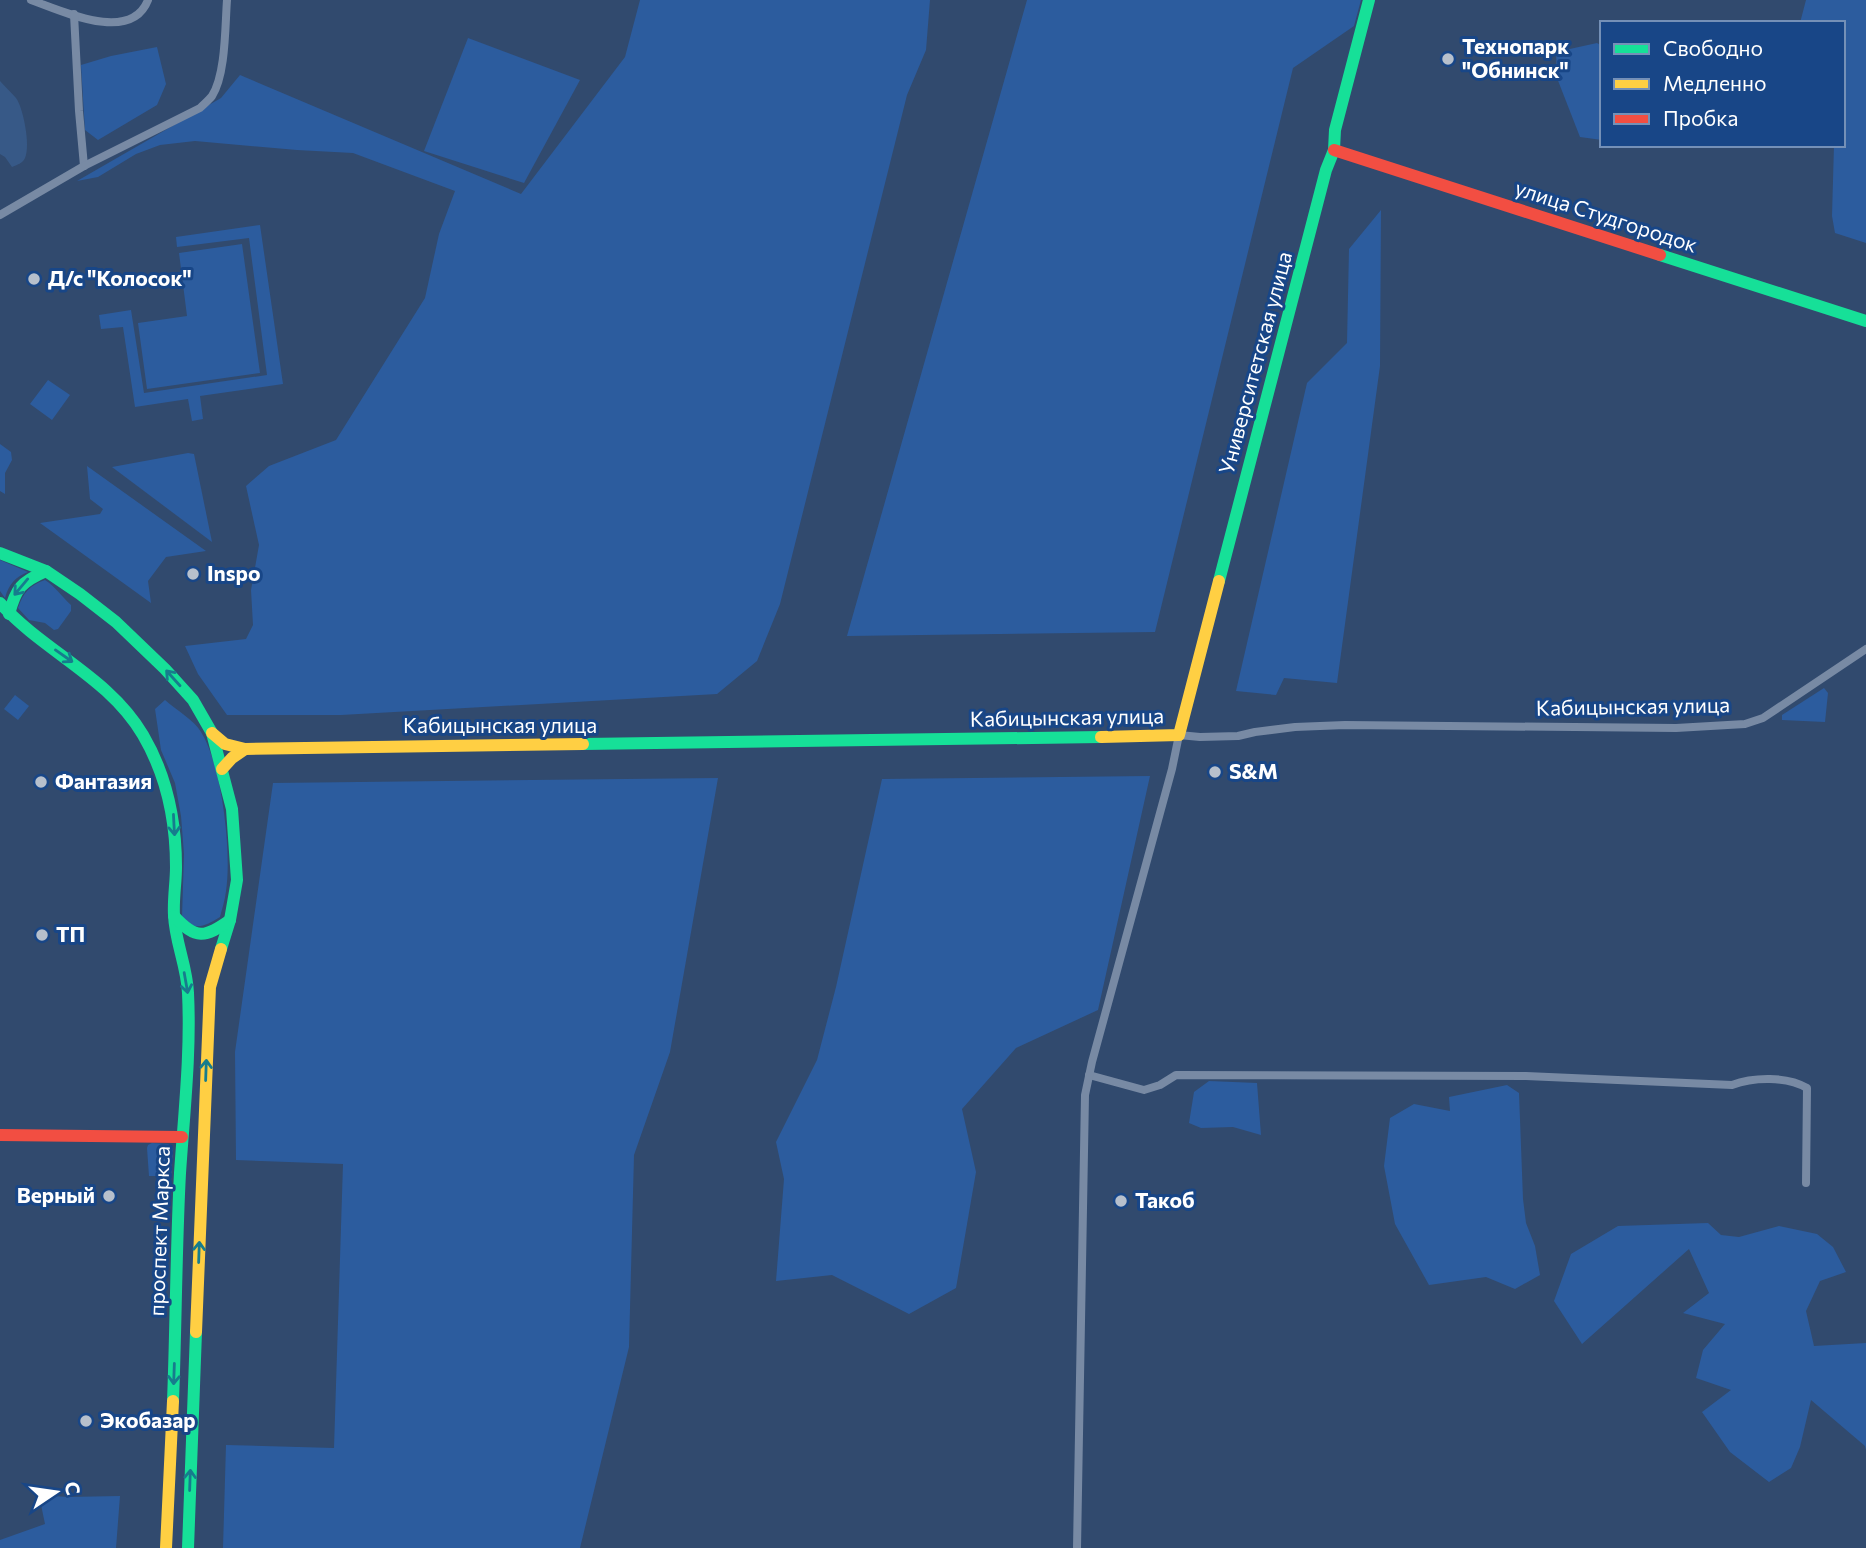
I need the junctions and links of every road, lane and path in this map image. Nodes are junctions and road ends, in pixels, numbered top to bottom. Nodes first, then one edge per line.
1 (31, 0) edge
2 (148, 0) edge
3 (227, 0) edge
4 (1369, 0) edge
5 (74, 15) junction
6 (1334, 150) junction
7 (85, 166) junction
8 (0, 215) edge
9 (1866, 320) edge
10 (0, 553) edge
11 (46, 571) junction
12 (0, 604) edge
13 (9, 614) junction
14 (1866, 649) edge
15 (212, 733) junction
16 (1179, 735) junction
17 (244, 749) junction
18 (222, 769) junction
19 (173, 916) junction
20 (230, 920) junction
21 (1089, 1075) junction
22 (0, 1135) edge
23 (182, 1137) junction
24 (204, 1139) junction
25 (1806, 1183) dead end
26 (166, 1548) edge
27 (188, 1548) edge
28 (1077, 1548) edge

1 - 5 street
2 - 5 street
3 - 7 street
4 - 6 main road, Университетская улица
5 - 7 street
6 - 9 main road, улица Студгородок
6 - 16 main road, Университетская улица
7 - 8 street
10 - 11 main road, проспект Маркса
11 -> 13 main road
15 -> 11 main road, проспект Маркса
12 - 13 main road, проспект Маркса
13 -> 19 main road, проспект Маркса
14 - 16 street, Кабицынская улица
15 - 17 main road
15 - 18 main road, проспект Маркса
16 - 17 main road, Кабицынская улица
16 - 21 street
17 - 18 main road
18 - 20 main road, проспект Маркса
19 - 20 main road
19 -> 23 main road, проспект Маркса
24 -> 20 main road, проспект Маркса
21 - 25 street
21 - 28 street
22 - 23 main road
23 - 24 main road
23 -> 26 main road, проспект Маркса
27 -> 24 main road, проспект Маркса

